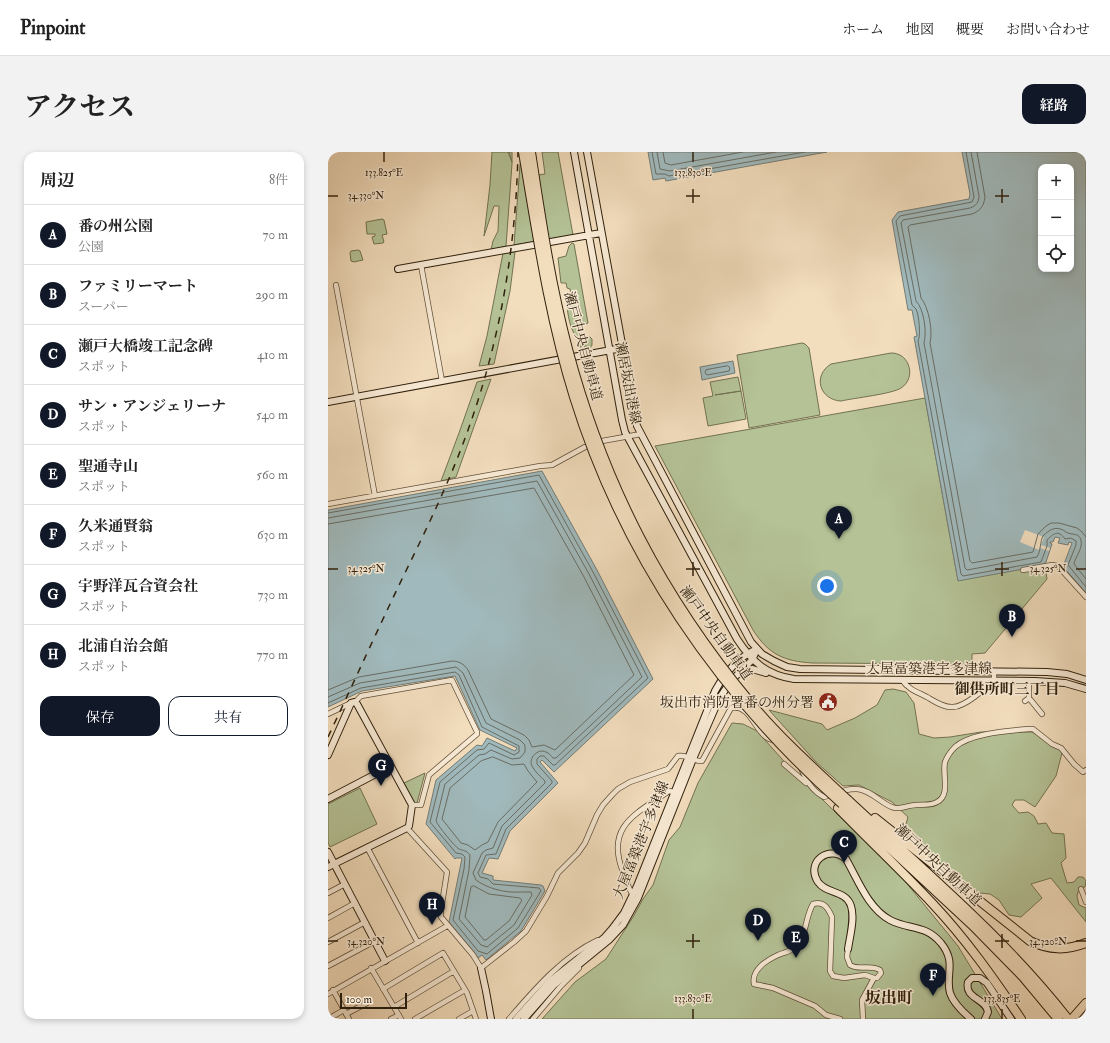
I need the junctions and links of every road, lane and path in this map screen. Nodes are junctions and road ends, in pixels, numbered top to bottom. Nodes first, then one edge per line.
1 (523, 152) edge
2 (531, 152) edge
3 (574, 152) edge
4 (587, 152) edge
5 (601, 233) junction
6 (589, 235) junction
7 (421, 265) junction
8 (398, 269) dead end
9 (336, 285) dead end
10 (622, 348) junction
11 (609, 350) junction
12 (442, 381) junction
13 (357, 396) junction
14 (328, 402) edge
15 (641, 434) junction
16 (627, 436) junction
17 (375, 496) junction
18 (328, 504) edge
19 (1023, 570) dead end
20 (1086, 597) edge
21 (757, 649) junction
22 (746, 653) junction
23 (752, 660) junction
24 (858, 670) junction
25 (994, 671) junction
26 (736, 675) junction
27 (794, 679) junction
28 (858, 679) junction
29 (902, 680) junction
30 (994, 680) junction
31 (1086, 680) edge
32 (1029, 681) junction
33 (1086, 689) edge
34 (353, 702) junction
35 (328, 714) edge
36 (1042, 714) dead end
37 (328, 755) edge
38 (690, 758) junction
39 (784, 764) dead end
40 (392, 766) junction
41 (1086, 770) edge
42 (810, 787) junction
43 (674, 792) junction
44 (328, 799) edge
45 (844, 803) junction
46 (412, 805) junction
47 (407, 828) junction
48 (656, 844) junction
49 (367, 847) junction
50 (328, 852) edge
51 (331, 865) edge
52 (345, 884) junction
53 (1081, 889) dead end
54 (328, 893) edge
55 (635, 897) junction
56 (355, 902) junction
57 (1086, 902) edge
58 (328, 918) edge
59 (365, 922) junction
60 (448, 926) junction
61 (605, 937) junction
62 (375, 941) junction
63 (328, 942) edge
64 (418, 943) junction
65 (1086, 943) edge
66 (848, 948) joint
67 (590, 957) junction
68 (385, 961) junction
69 (328, 966) edge
70 (371, 968) junction
71 (481, 968) junction
72 (454, 971) junction
73 (874, 978) junction
74 (383, 989) junction
75 (332, 990) junction
76 (465, 990) junction
77 (328, 994) edge
78 (367, 1003) dead end
79 (1086, 1003) edge
80 (394, 1007) junction
81 (473, 1011) junction
82 (345, 1012) junction
83 (400, 1017) edge
84 (1069, 1018) edge
85 (328, 1019) edge
86 (350, 1019) edge
87 (392, 1019) edge
88 (415, 1019) edge
89 (459, 1019) edge
90 (476, 1019) edge
91 (491, 1019) edge
92 (509, 1019) edge
93 (516, 1019) edge
94 (524, 1019) edge
95 (533, 1019) edge
96 (840, 1019) edge
97 (862, 1019) edge
98 (971, 1019) edge
99 (985, 1019) edge
100 (1011, 1019) edge
101 (1021, 1019) edge
102 (1058, 1019) edge

1 - 45 highway, 瀬戸中央自動車道, bridge
2 - 45 highway, 瀬戸中央自動車道, bridge
3 - 6 main road, 瀬居坂出港線
4 - 5 main road, 瀬居坂出港線
5 - 6 main road
5 - 10 main road, 瀬居坂出港線
6 - 7 main road
6 - 11 main road, 瀬居坂出港線
7 - 8 main road
7 - 12 street
9 - 13 street
10 - 11 main road
10 - 15 main road, 瀬居坂出港線
11 - 12 main road
11 - 16 main road, 瀬居坂出港線
12 - 13 main road
13 - 14 main road
13 - 17 street
15 - 16 street
15 - 21 main road, 瀬居坂出港線
16 - 17 street
16 - 22 main road, 瀬居坂出港線
17 - 18 street
19 - 20 street
21 - 22 main road, 大屋冨築港宇多津線
21 - 23 main road, 大屋冨築港宇多津線
21 - 24 main road, 大屋冨築港宇多津線
22 - 23 main road, 瀬居坂出港線
22 - 38 main road, 大屋冨築港宇多津線
23 - 26 main road, 大屋冨築港宇多津線
23 - 27 main road, 大屋冨築港宇多津線
24 - 25 main road, 大屋冨築港宇多津線
24 - 28 main road
25 - 30 street
25 - 31 main road, 大屋冨築港宇多津線
26 - 27 main road
26 - 38 main road, 大屋冨築港宇多津線
27 - 28 main road, 大屋冨築港宇多津線
28 - 29 main road, 大屋冨築港宇多津線
29 - 30 main road, 大屋冨築港宇多津線
29 - 30 street
30 - 32 main road, 大屋冨築港宇多津線
32 - 33 main road, 大屋冨築港宇多津線
32 - 36 street
34 - 35 street
34 - 37 main road
34 - 40 main road
34 - 46 street
38 - 42 street
38 - 43 main road, 大屋冨築港宇多津線
38 - 48 main road, 大屋冨築港宇多津線
38 - 71 street
39 - 42 street
40 - 44 main road
40 - 46 main road
41 - 42 street
43 - 48 main road, 大屋冨築港宇多津線
43 - 55 street
45 - 65 highway
45 - 84 highway, 瀬戸中央自動車道
45 - 101 highway
45 - 102 highway, 瀬戸中央自動車道
46 - 47 main road
47 - 49 main road
47 - 60 street
48 - 55 main road, 大屋冨築港宇多津線
49 - 51 main road
49 - 64 street
50 - 51 main road
51 - 52 main road
52 - 54 street
52 - 56 main road
53 - 57 street
55 - 61 main road, 大屋冨築港宇多津線
55 - 67 main road, 大屋冨築港宇多津線
56 - 58 street
56 - 59 main road
59 - 62 main road
59 - 63 street
60 - 64 street
60 - 71 street
61 - 92 street
61 - 93 main road, 大屋冨築港宇多津線
62 - 68 main road
62 - 69 street
64 - 68 street
66 - 73 street
66 - 98 main road
67 - 94 main road, 大屋冨築港宇多津線
67 - 95 street
68 - 70 street
70 - 74 street
70 - 75 street
71 - 91 main road
72 - 74 street
72 - 76 street
72 - 80 street
73 - 96 street
73 - 97 street
74 - 80 street
75 - 77 street
75 - 82 street
76 - 81 street
76 - 88 street
78 - 82 street
79 - 84 highway
80 - 83 street
81 - 89 street
81 - 90 street
82 - 85 street
82 - 86 street
83 - 87 street
99 - 100 main road

